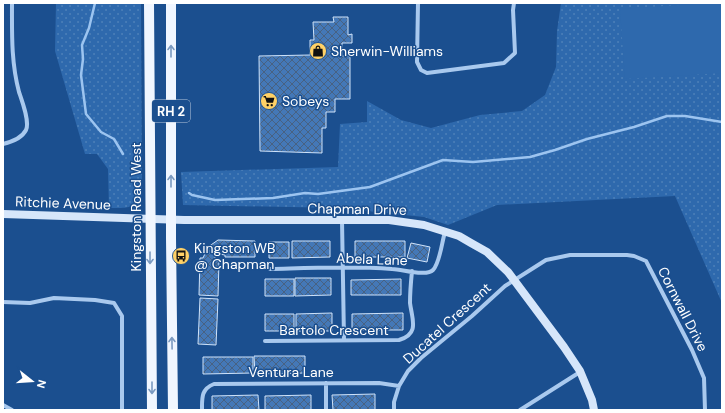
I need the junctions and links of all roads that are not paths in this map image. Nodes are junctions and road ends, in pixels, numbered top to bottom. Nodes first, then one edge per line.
1 (12, 3) edge
2 (149, 3) edge
3 (171, 3) edge
4 (418, 3) edge
5 (514, 3) edge
6 (3, 144) edge
7 (3, 214) edge
8 (150, 219) junction
9 (171, 220) junction
10 (342, 220) junction
11 (445, 232) junction
12 (343, 268) junction
13 (270, 269) dead end
14 (412, 271) junction
15 (514, 280) junction
16 (3, 302) edge
17 (344, 340) junction
18 (265, 341) dead end
19 (580, 371) junction
20 (326, 383) junction
21 (400, 386) junction
22 (3, 405) edge
23 (12, 410) edge
24 (122, 410) edge
25 (152, 410) edge
26 (172, 410) edge
27 (202, 410) edge
28 (326, 410) edge
29 (394, 410) edge
30 (520, 410) edge
31 (594, 410) edge
32 (706, 410) edge

1 - 6 street
2 - 8 main road, Kingston Road West / RH 2
9 -> 3 main road, RH 2
4 - 5 street
7 - 8 street, Ritchie Avenue
8 - 9 street, Ritchie Avenue
8 -> 25 main road, Kingston Road West / RH 2
9 - 10 street, Chapman Drive
26 -> 9 main road, RH 2
10 - 11 street, Chapman Drive
10 - 12 street
11 - 14 street, Abela Lane
11 - 15 street, Chapman Drive
12 - 13 street, Abela Lane
12 - 14 street, Abela Lane
12 - 17 street
14 - 17 street, Bartolo Crescent
15 - 19 street, Chapman Drive
15 - 21 street, Ducatel Crescent
15 - 32 street, Cornwall Drive
16 - 24 street
17 - 18 street, Bartolo Crescent
19 - 30 street
19 - 31 street, Chapman Drive
20 - 21 street, Ventura Lane
20 - 27 street, Ventura Lane
20 - 28 street
21 - 29 street, Ducatel Crescent
22 - 23 street

